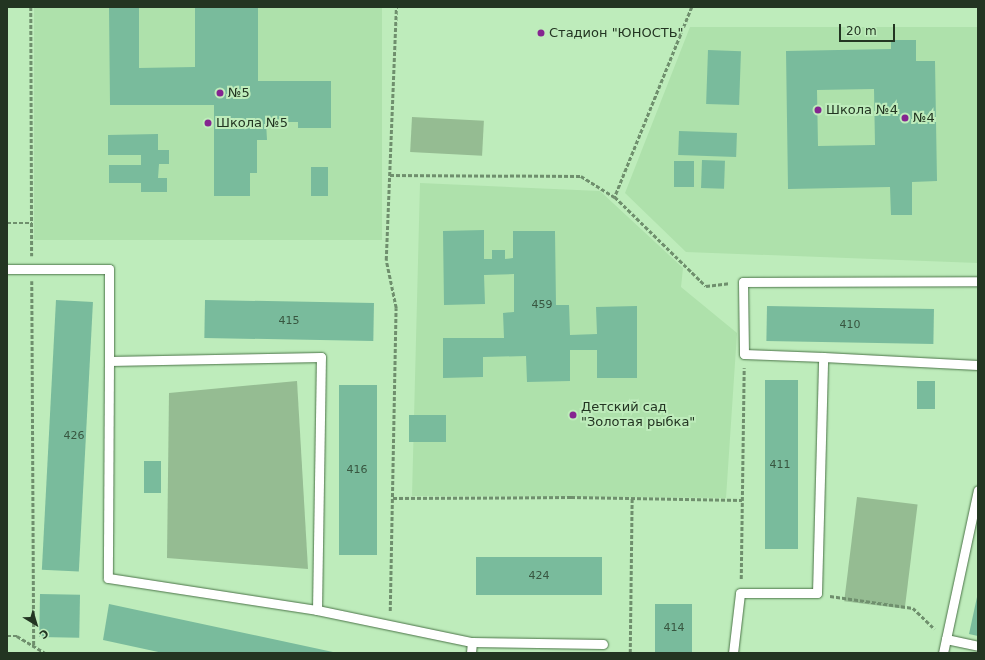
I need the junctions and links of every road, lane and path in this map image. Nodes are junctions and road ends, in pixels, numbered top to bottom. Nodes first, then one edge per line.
1 (31, 7) edge
2 (396, 7) edge
3 (692, 7) edge
4 (668, 29) dead end
5 (681, 34) junction
6 (390, 175) junction
7 (615, 197) junction
8 (7, 223) edge
9 (32, 223) junction
10 (7, 269) edge
11 (32, 269) junction
12 (978, 281) edge
13 (743, 282) junction
14 (744, 354) junction
15 (823, 357) junction
16 (109, 361) junction
17 (978, 365) edge
18 (978, 490) edge
19 (393, 498) junction
20 (632, 498) junction
21 (742, 500) junction
22 (740, 593) junction
23 (817, 594) junction
24 (317, 610) junction
25 (390, 625) junction
26 (7, 636) edge
27 (946, 639) junction
28 (472, 642) junction
29 (603, 644) dead end
30 (34, 646) junction
31 (978, 646) edge
32 (45, 653) edge
33 (471, 653) edge
34 (630, 653) edge
35 (733, 653) edge
36 (943, 653) edge

1 - 9 path
2 - 6 path
3 - 5 path
4 - 5 path
5 - 7 path
6 - 7 path
6 - 19 path
7 - 13 path
8 - 9 path
9 - 11 path
10 - 11 lane
11 - 16 lane
11 - 30 path
12 - 13 lane
13 - 14 lane
14 - 15 lane
14 - 21 path
15 - 17 lane
15 - 23 lane
16 - 24 lane
16 - 24 lane
18 - 27 lane
19 - 20 path
19 - 25 path
20 - 21 path
20 - 34 path
21 - 22 path
22 - 23 lane
22 - 35 lane
23 - 27 path
24 - 25 lane
25 - 28 lane
26 - 30 path
27 - 31 lane
27 - 36 lane
28 - 29 lane
28 - 33 lane
30 - 32 path

